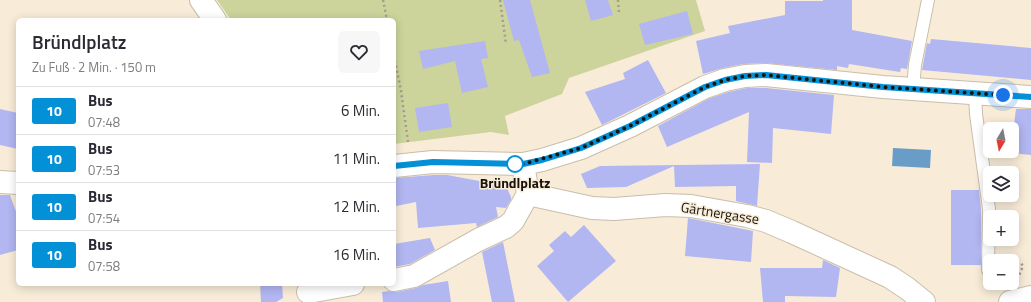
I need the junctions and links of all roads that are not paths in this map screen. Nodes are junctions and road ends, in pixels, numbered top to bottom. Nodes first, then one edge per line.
1 (201, 0) edge
2 (928, 0) edge
3 (213, 18) edge
4 (913, 89) junction
5 (975, 93) junction
6 (1031, 97) edge
7 (523, 164) junction
8 (402, 165) edge
9 (0, 182) edge
10 (16, 183) edge
11 (528, 194) junction
12 (988, 254) edge
13 (396, 280) edge
14 (342, 286) edge
15 (308, 292) dead end
16 (1031, 297) edge
17 (924, 302) edge
18 (1010, 302) edge

1 - 3 street
2 - 4 lane
4 - 5 street
4 - 7 street
5 - 6 street
5 - 12 lane
7 - 8 street
7 - 11 street
9 - 10 street
11 - 13 street
11 - 17 street, Gärtnergasse
14 - 15 street
16 - 18 street

